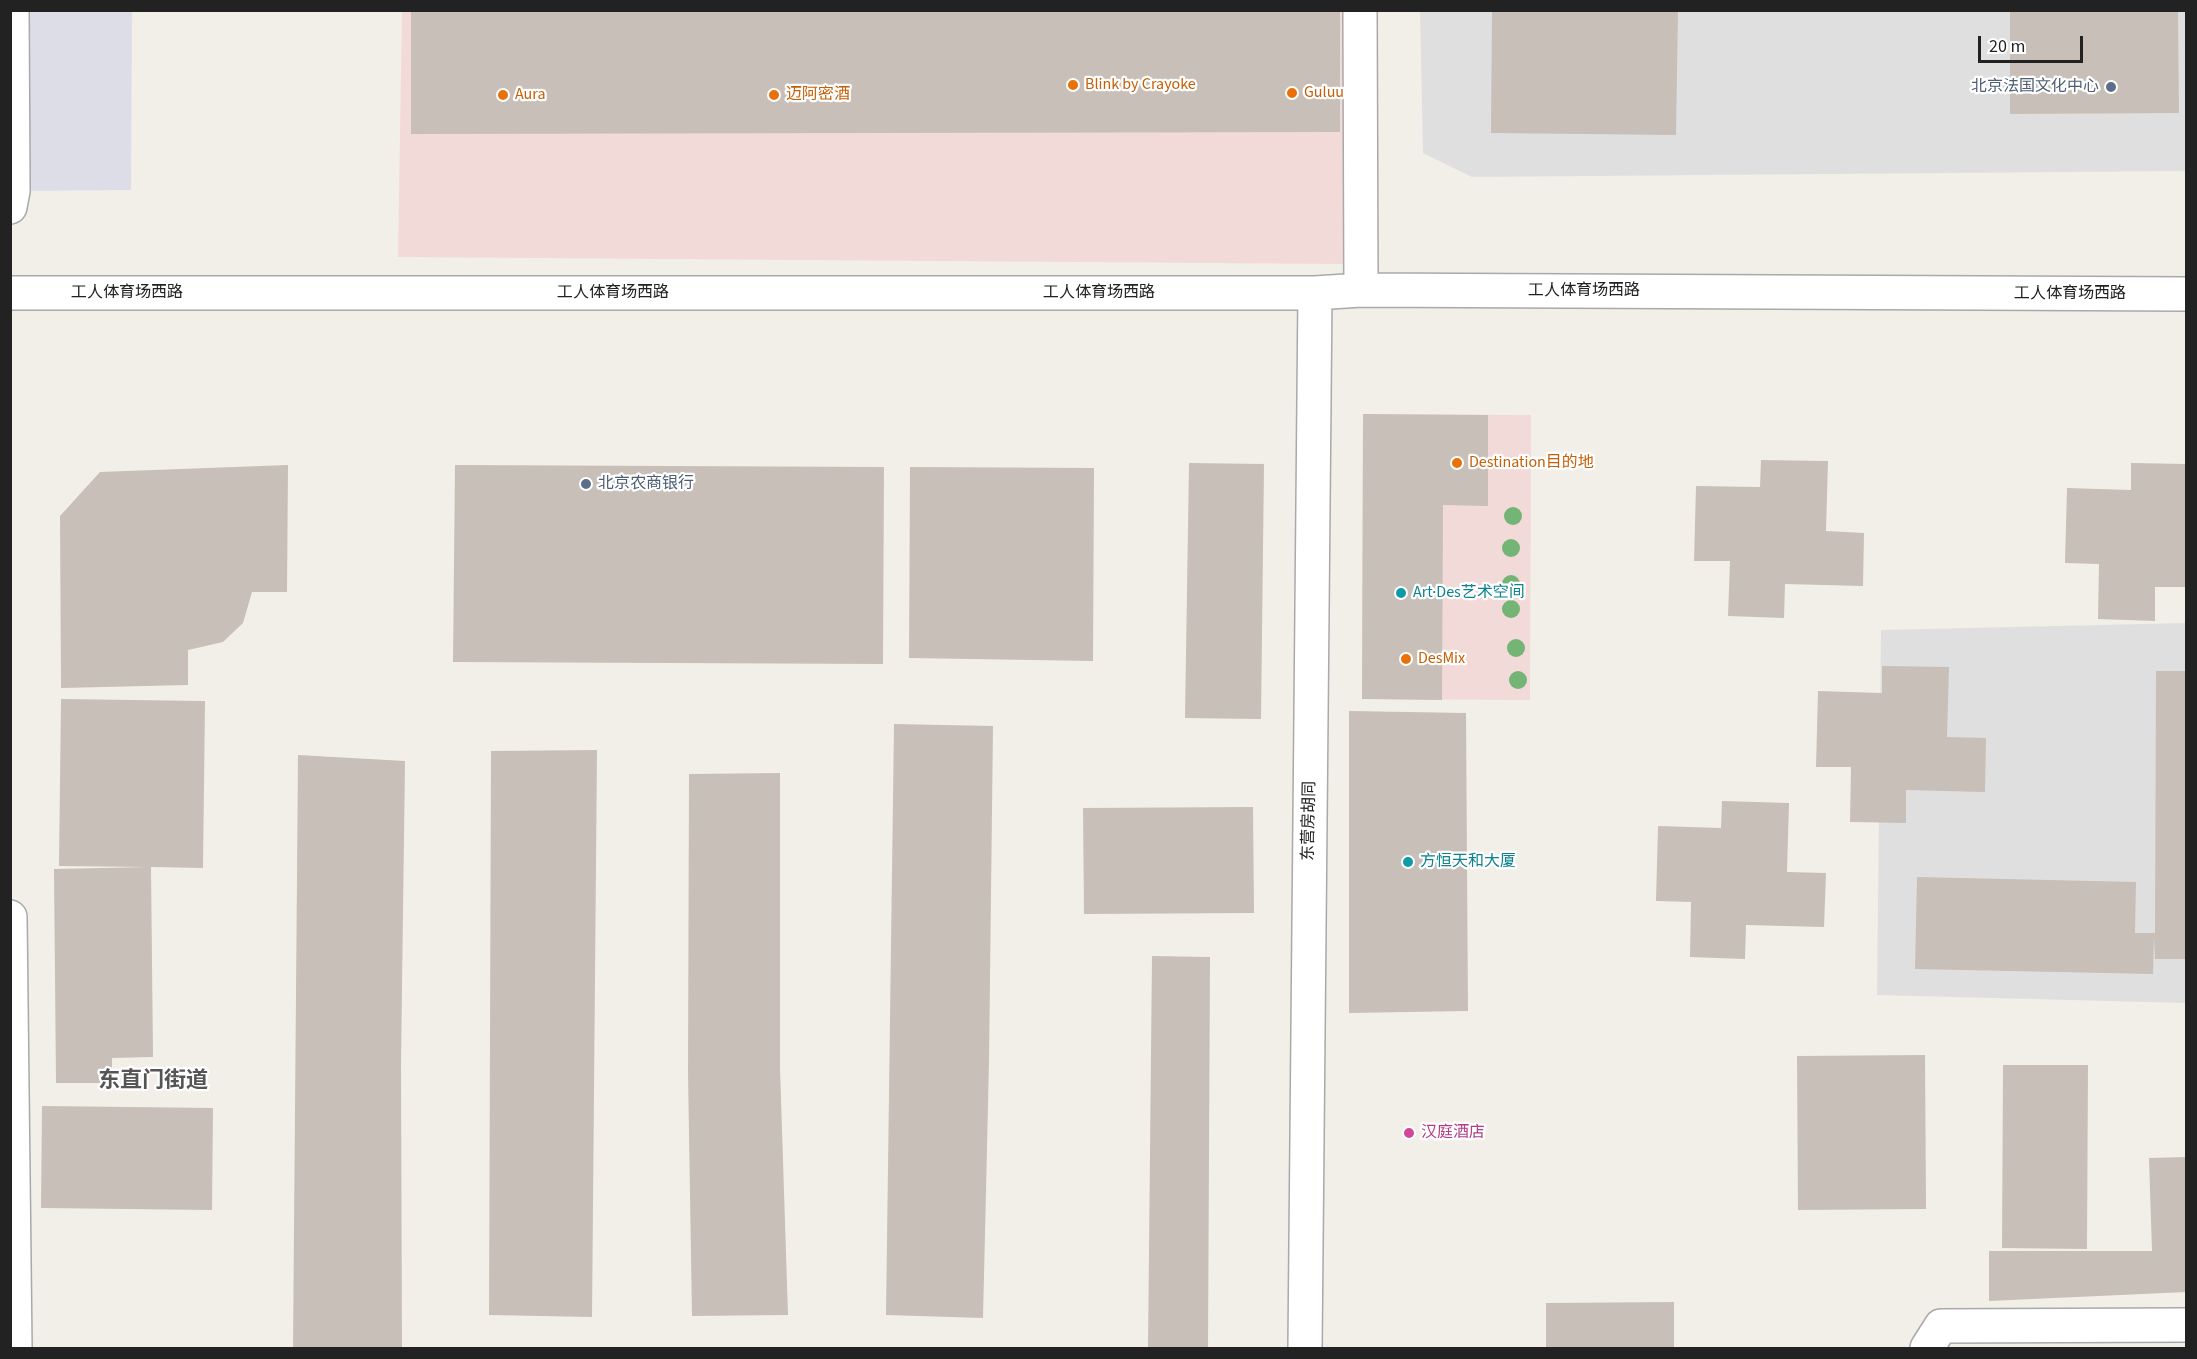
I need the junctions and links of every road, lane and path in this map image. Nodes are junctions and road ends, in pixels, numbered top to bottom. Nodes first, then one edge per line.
1 (12, 10) edge
2 (1360, 10) edge
3 (10, 207) edge
4 (1361, 290) junction
5 (10, 293) edge
6 (1315, 293) junction
7 (2187, 294) edge
8 (10, 917) edge
9 (11, 982) edge
10 (2187, 1325) edge
11 (15, 1348) edge
12 (1305, 1348) edge
13 (1927, 1348) edge

1 - 3 street
2 - 4 street
4 - 6 street, 工人体育场西路
4 - 7 street, 工人体育场西路
5 - 6 street, 工人体育场西路
6 - 12 street, 东营房胡同
8 - 9 street
9 - 11 street
10 - 13 street

